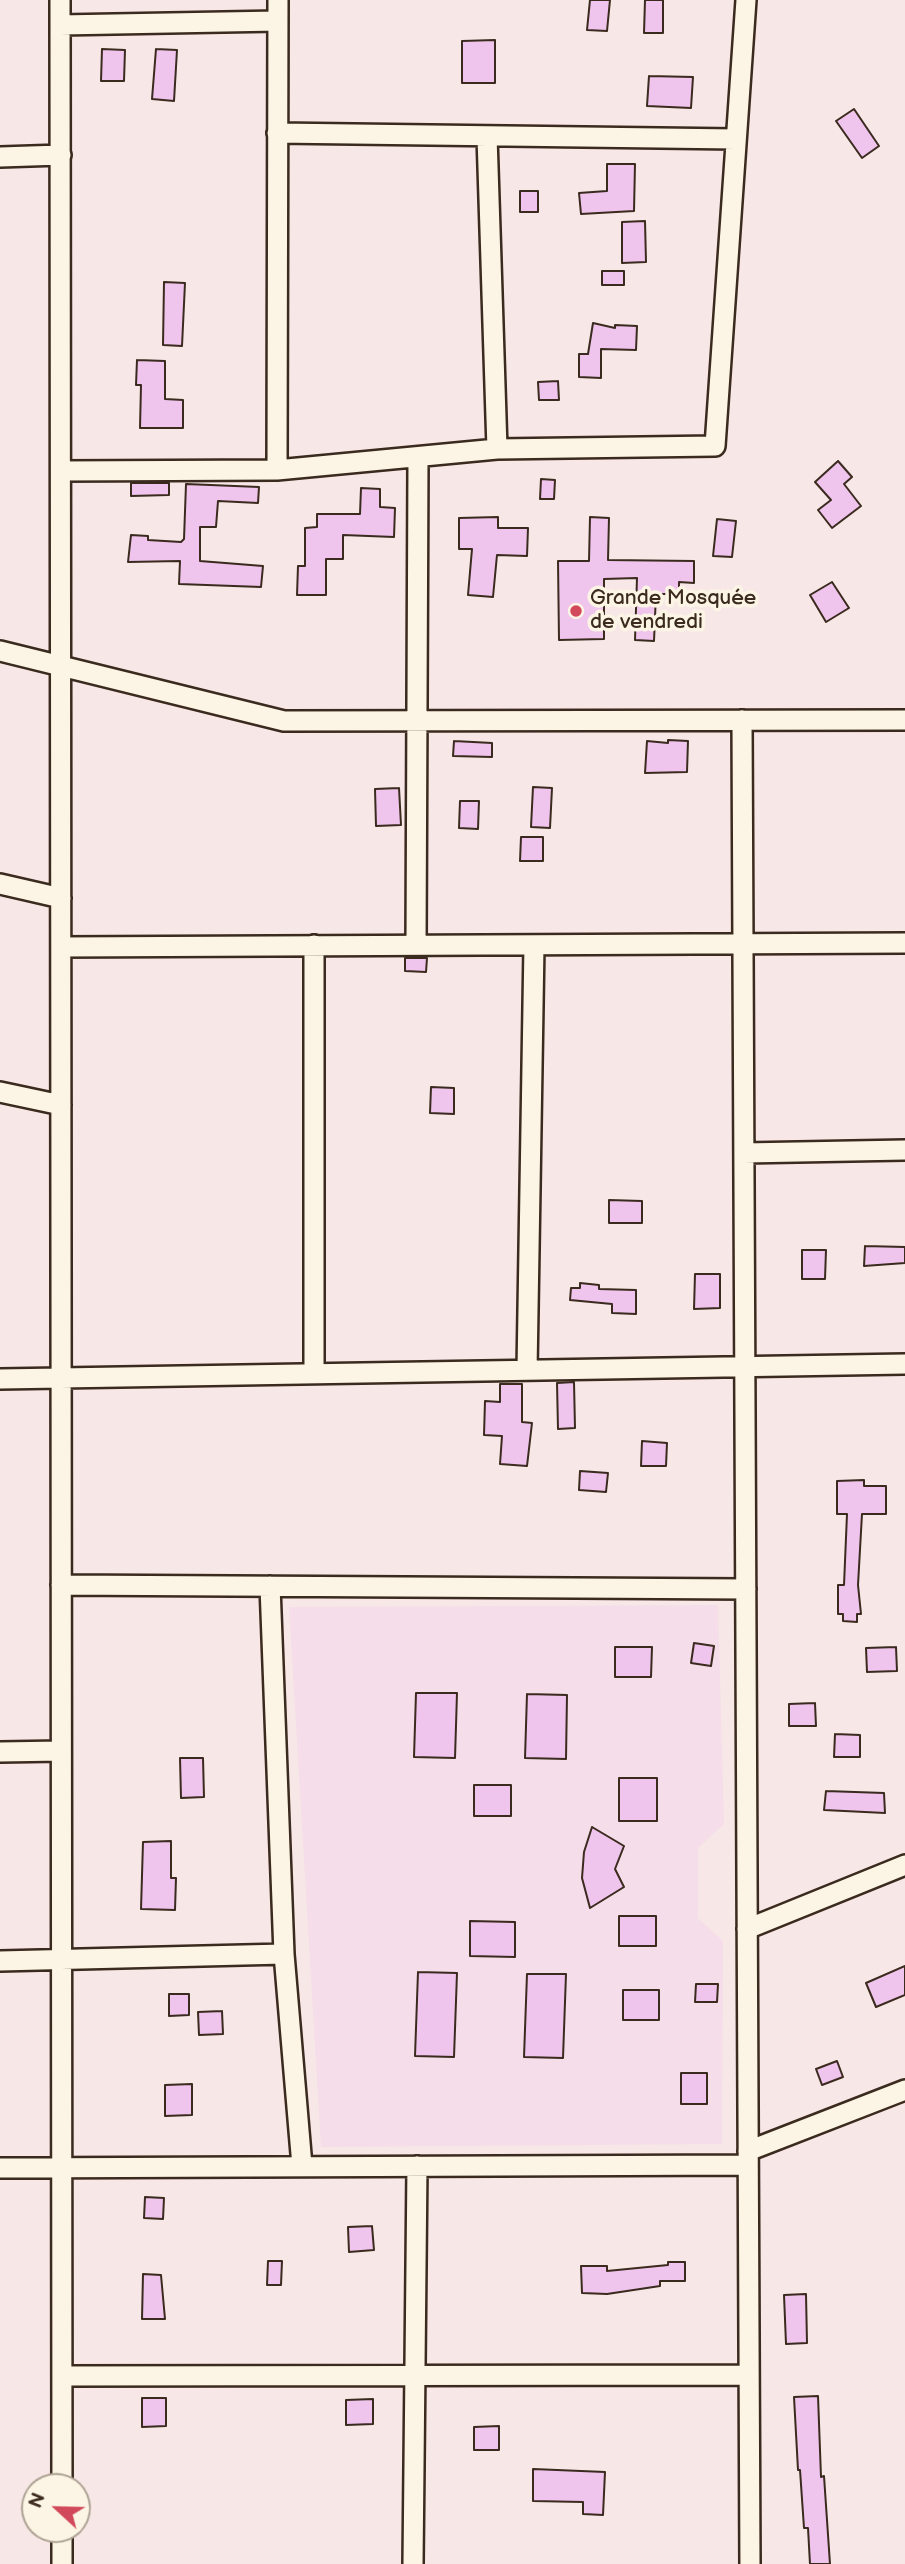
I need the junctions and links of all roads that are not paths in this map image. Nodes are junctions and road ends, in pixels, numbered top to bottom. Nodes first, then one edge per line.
1 (60, 0) edge
2 (278, 0) edge
3 (746, 0) edge
4 (278, 21) junction
5 (60, 24) junction
6 (277, 133) junction
7 (487, 136) junction
8 (736, 139) junction
9 (61, 155) junction
10 (0, 157) edge
11 (497, 449) junction
12 (418, 458) junction
13 (277, 470) junction
14 (61, 471) junction
15 (0, 651) edge
16 (61, 665) junction
17 (415, 720) junction
18 (742, 720) junction
19 (905, 720) edge
20 (0, 884) edge
21 (61, 898) junction
22 (905, 943) edge
23 (534, 944) junction
24 (743, 944) junction
25 (314, 945) junction
26 (415, 945) junction
27 (61, 947) junction
28 (0, 1092) edge
29 (61, 1105) junction
30 (905, 1150) edge
31 (744, 1153) junction
32 (905, 1364) edge
33 (745, 1366) junction
34 (527, 1370) junction
35 (314, 1374) junction
36 (61, 1378) junction
37 (0, 1379) edge
38 (61, 1585) junction
39 (270, 1586) junction
40 (746, 1589) junction
41 (61, 1751) junction
42 (0, 1752) edge
43 (905, 1865) edge
44 (747, 1929) junction
45 (284, 1954) junction
46 (0, 1961) edge
47 (61, 1961) junction
48 (905, 2090) edge
49 (748, 2158) junction
50 (302, 2166) junction
51 (417, 2166) junction
52 (61, 2167) junction
53 (0, 2168) edge
54 (415, 2375) junction
55 (749, 2375) junction
56 (62, 2376) junction
57 (62, 2473) edge
58 (62, 2543) edge
59 (62, 2564) edge
60 (414, 2564) edge
61 (750, 2564) edge

1 - 5 street
2 - 4 street
3 - 8 street
4 - 5 street
4 - 6 street
5 - 9 street
6 - 7 street
6 - 13 street
7 - 8 street
7 - 11 street
8 - 11 street
9 - 10 street
9 - 14 street
11 - 12 street
12 - 13 street
12 - 17 street
13 - 14 street
14 - 16 street
15 - 16 street
16 - 17 street
16 - 21 street
17 - 18 street
17 - 26 street
18 - 19 street
18 - 24 street
20 - 21 street
21 - 27 street
22 - 24 street
23 - 24 street
23 - 26 street
23 - 34 street
24 - 31 street
25 - 26 street
25 - 27 street
25 - 35 street
27 - 29 street
28 - 29 street
29 - 36 street
30 - 31 street
31 - 33 street
32 - 33 street
33 - 34 street
33 - 40 street
34 - 35 street
35 - 36 street
36 - 37 street
36 - 38 street
38 - 39 street
38 - 41 street
39 - 40 street
39 - 45 street
40 - 44 street
41 - 42 street
41 - 47 street
43 - 44 street
44 - 49 street
45 - 47 street
45 - 50 street
46 - 47 street
47 - 52 street
48 - 49 street
49 - 51 street
49 - 55 street
50 - 51 street
50 - 52 street
51 - 54 street
52 - 53 street
52 - 56 street
54 - 55 street
54 - 56 street
54 - 60 street
55 - 61 street
56 - 57 street
58 - 59 street

